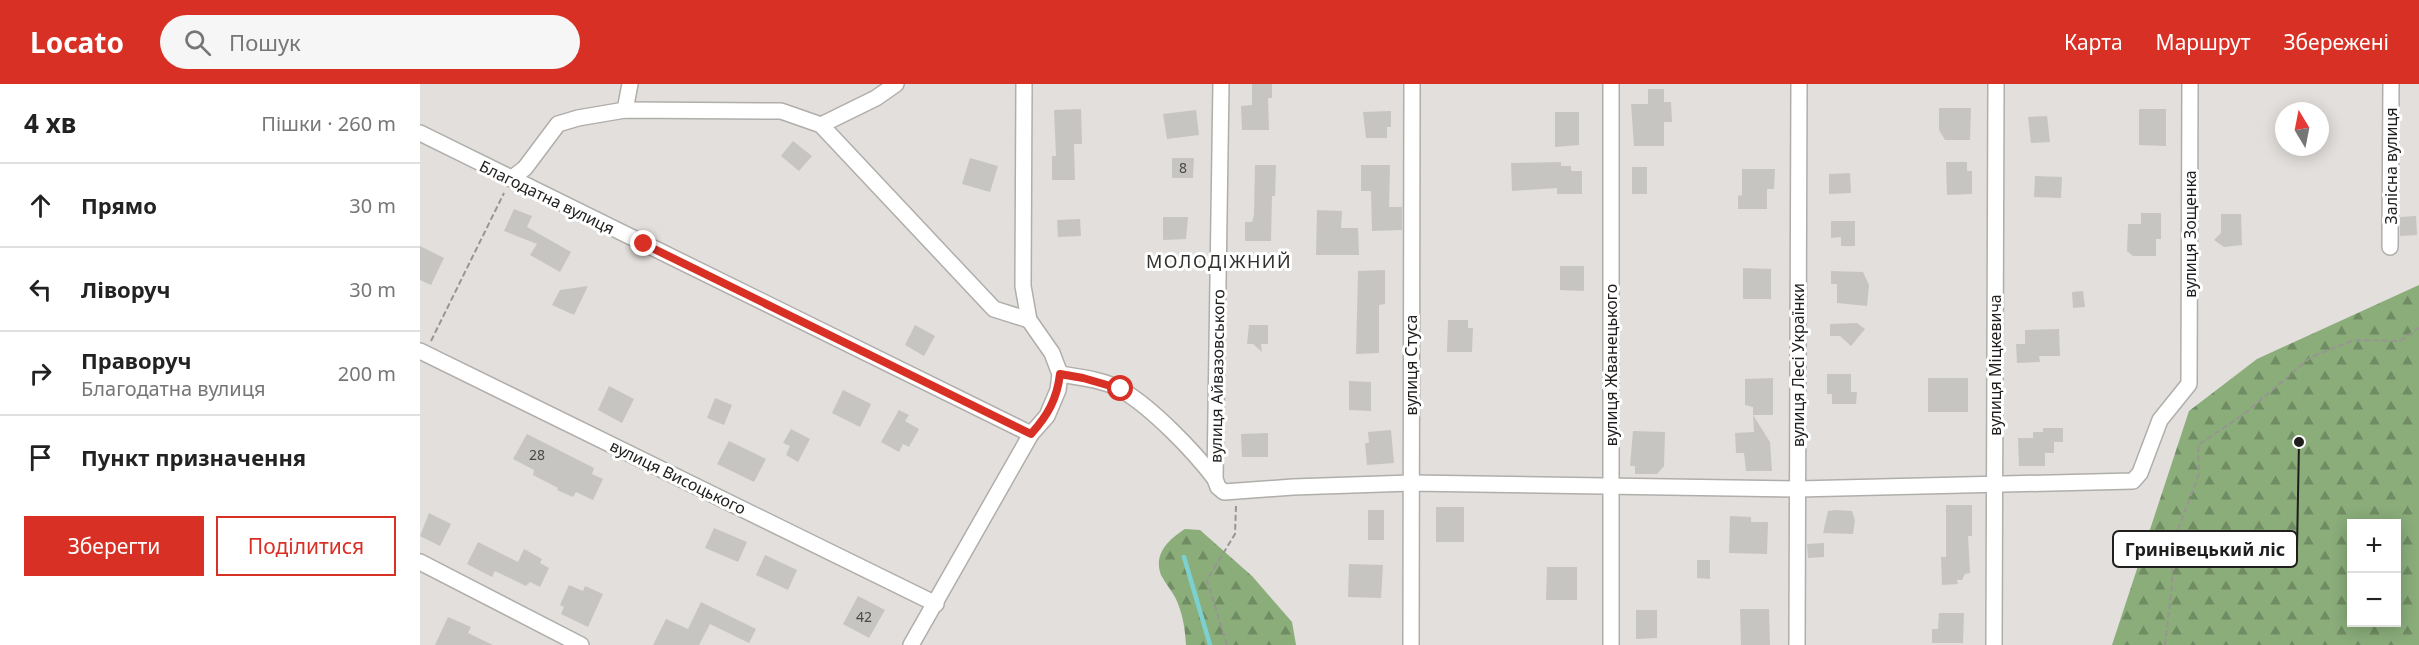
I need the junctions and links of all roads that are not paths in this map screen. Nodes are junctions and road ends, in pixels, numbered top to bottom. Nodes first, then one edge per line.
1 (630, 84) edge
2 (896, 84) edge
3 (1024, 84) edge
4 (1221, 84) edge
5 (1412, 84) edge
6 (1611, 84) edge
7 (1799, 84) edge
8 (1996, 84) edge
9 (2190, 84) edge
10 (2391, 84) edge
11 (625, 110) junction
12 (821, 125) junction
13 (420, 133) edge
14 (511, 179) junction
15 (2390, 247) dead end
16 (1029, 320) junction
17 (422, 352) edge
18 (1060, 374) junction
19 (1031, 434) junction
20 (1217, 483) junction
21 (1411, 483) junction
22 (1611, 486) junction
23 (1995, 486) junction
24 (1798, 489) junction
25 (420, 562) edge
26 (936, 604) junction
27 (581, 645) edge
28 (911, 645) edge
29 (1411, 645) edge
30 (1611, 645) edge
31 (1797, 645) edge
32 (1994, 645) edge

1 - 11 street
2 - 12 street
3 - 16 street
4 - 20 street, вулиця Айвазовського
5 - 21 street, вулиця Стуса
6 - 22 street, вулиця Жванецького
7 - 24 street, вулиця Лесі Українки
8 - 23 street, вулиця Міцкевича
9 - 23 street, вулиця Зощенка
10 - 15 street, Залісна вулиця
11 - 12 street
11 - 14 street
12 - 16 street
13 - 14 street, Благодатна вулиця
14 - 19 street, Благодатна вулиця
16 - 18 street
17 - 26 street, вулиця Висоцького
18 - 19 street
18 - 20 street
19 - 26 street
20 - 21 street
21 - 22 street
21 - 29 street, вулиця Стуса
22 - 24 street
22 - 30 street, вулиця Жванецького
23 - 24 street
23 - 32 street, вулиця Міцкевича
24 - 31 street, вулиця Лесі Українки
25 - 27 street
26 - 28 street

